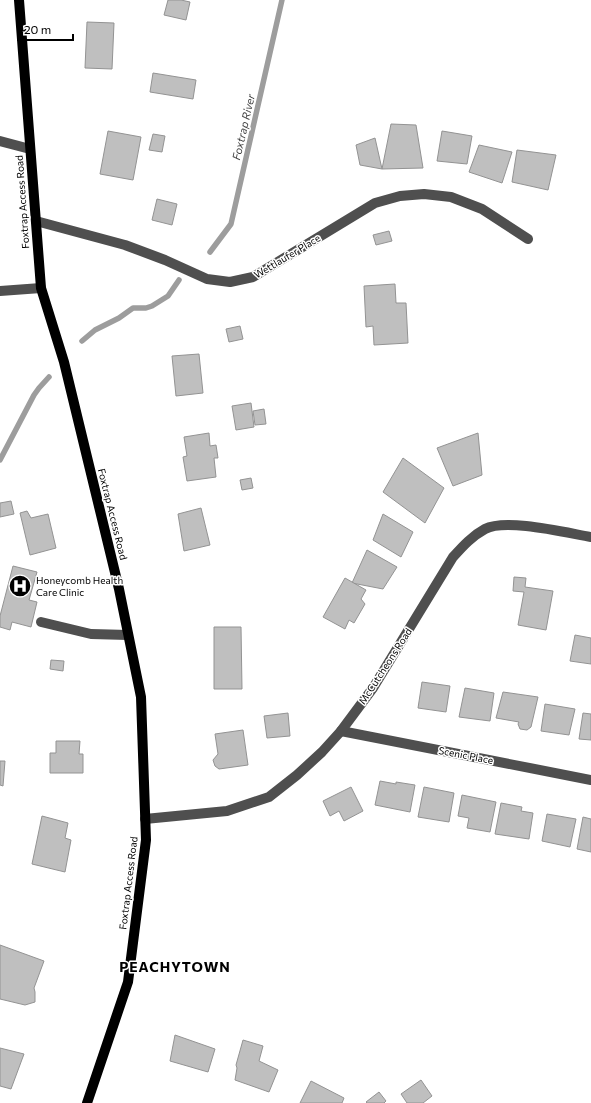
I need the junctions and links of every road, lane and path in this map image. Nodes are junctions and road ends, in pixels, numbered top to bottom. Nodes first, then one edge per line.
1 (19, 0) edge
2 (0, 141) edge
3 (30, 148) junction
4 (36, 221) junction
5 (528, 239) dead end
6 (41, 288) junction
7 (0, 291) edge
8 (591, 537) edge
9 (40, 622) dead end
10 (128, 635) junction
11 (341, 731) junction
12 (591, 780) edge
13 (145, 819) junction
14 (86, 1103) edge

1 - 3 main road, Foxtrap Access Road
2 - 3 street
3 - 4 main road, Foxtrap Access Road
4 - 5 street, Wettlaufer Place
4 - 6 main road, Foxtrap Access Road
6 - 7 street
6 - 10 main road, Foxtrap Access Road
8 - 11 street, McCutcheons Road
9 - 10 street
10 - 13 main road, Foxtrap Access Road
11 - 12 street, Scenic Place
11 - 13 street, McCutcheons Road
13 - 14 main road, Foxtrap Access Road

